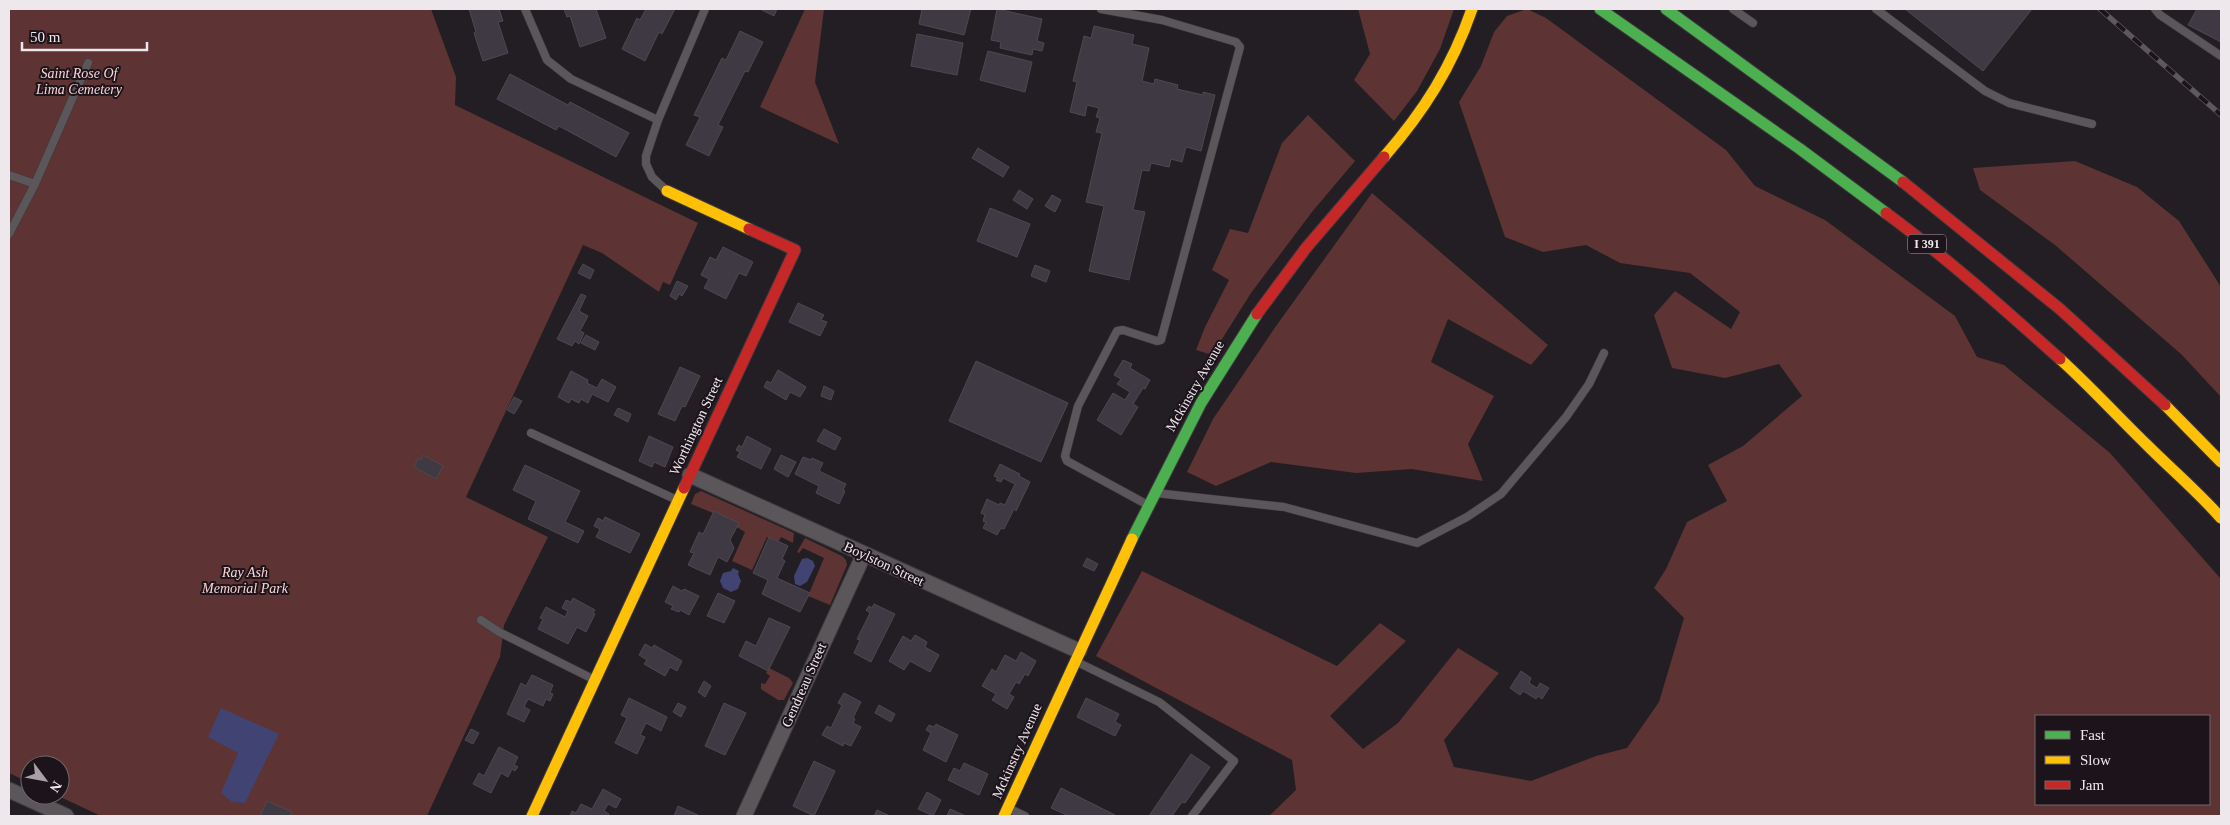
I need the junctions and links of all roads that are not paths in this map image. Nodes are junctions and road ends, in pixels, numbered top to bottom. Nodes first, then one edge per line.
1 (525, 9) edge
2 (705, 9) edge
3 (1102, 9) edge
4 (1472, 9) edge
5 (1600, 9) edge
6 (1666, 9) edge
7 (1733, 9) edge
8 (1876, 9) edge
9 (2155, 9) edge
10 (1753, 23) dead end
11 (2221, 56) edge
12 (88, 63) dead end
13 (658, 120) junction
14 (2092, 124) dead end
15 (9, 175) edge
16 (35, 184) junction
17 (667, 191) joint
18 (9, 234) edge
19 (1604, 353) dead end
20 (531, 433) dead end
21 (2221, 462) edge
22 (690, 475) junction
23 (1154, 493) junction
24 (678, 500) junction
25 (1148, 505) junction
26 (2221, 518) edge
27 (864, 554) junction
28 (481, 620) dead end
29 (1077, 656) junction
30 (595, 680) junction
31 (9, 790) edge
32 (1006, 812) edge
33 (66, 816) edge
34 (532, 816) edge
35 (744, 816) edge
36 (1025, 816) edge
37 (1192, 816) edge

1 - 13 lane
2 - 13 lane
3 - 25 lane
4 - 23 main road, Mckinstry Avenue
5 - 26 main road, I 391
6 - 21 main road, I 391
7 - 10 lane
8 - 14 lane
9 - 11 lane
12 - 16 lane
13 - 17 lane, Worthington Street
15 - 16 lane
16 - 18 lane
17 - 22 main road, Worthington Street
19 - 23 lane
20 - 24 lane
22 - 24 main road, Worthington Street
22 - 27 street, Boylston Street
23 - 25 main road, Mckinstry Avenue
24 - 30 main road, Worthington Street
25 - 29 main road, Mckinstry Avenue
27 - 29 street, Boylston Street
27 - 35 street, Gendreau Street
28 - 30 lane
29 - 32 main road, Mckinstry Avenue
29 - 37 lane
30 - 34 main road, Worthington Street
31 - 33 street
32 - 36 lane

